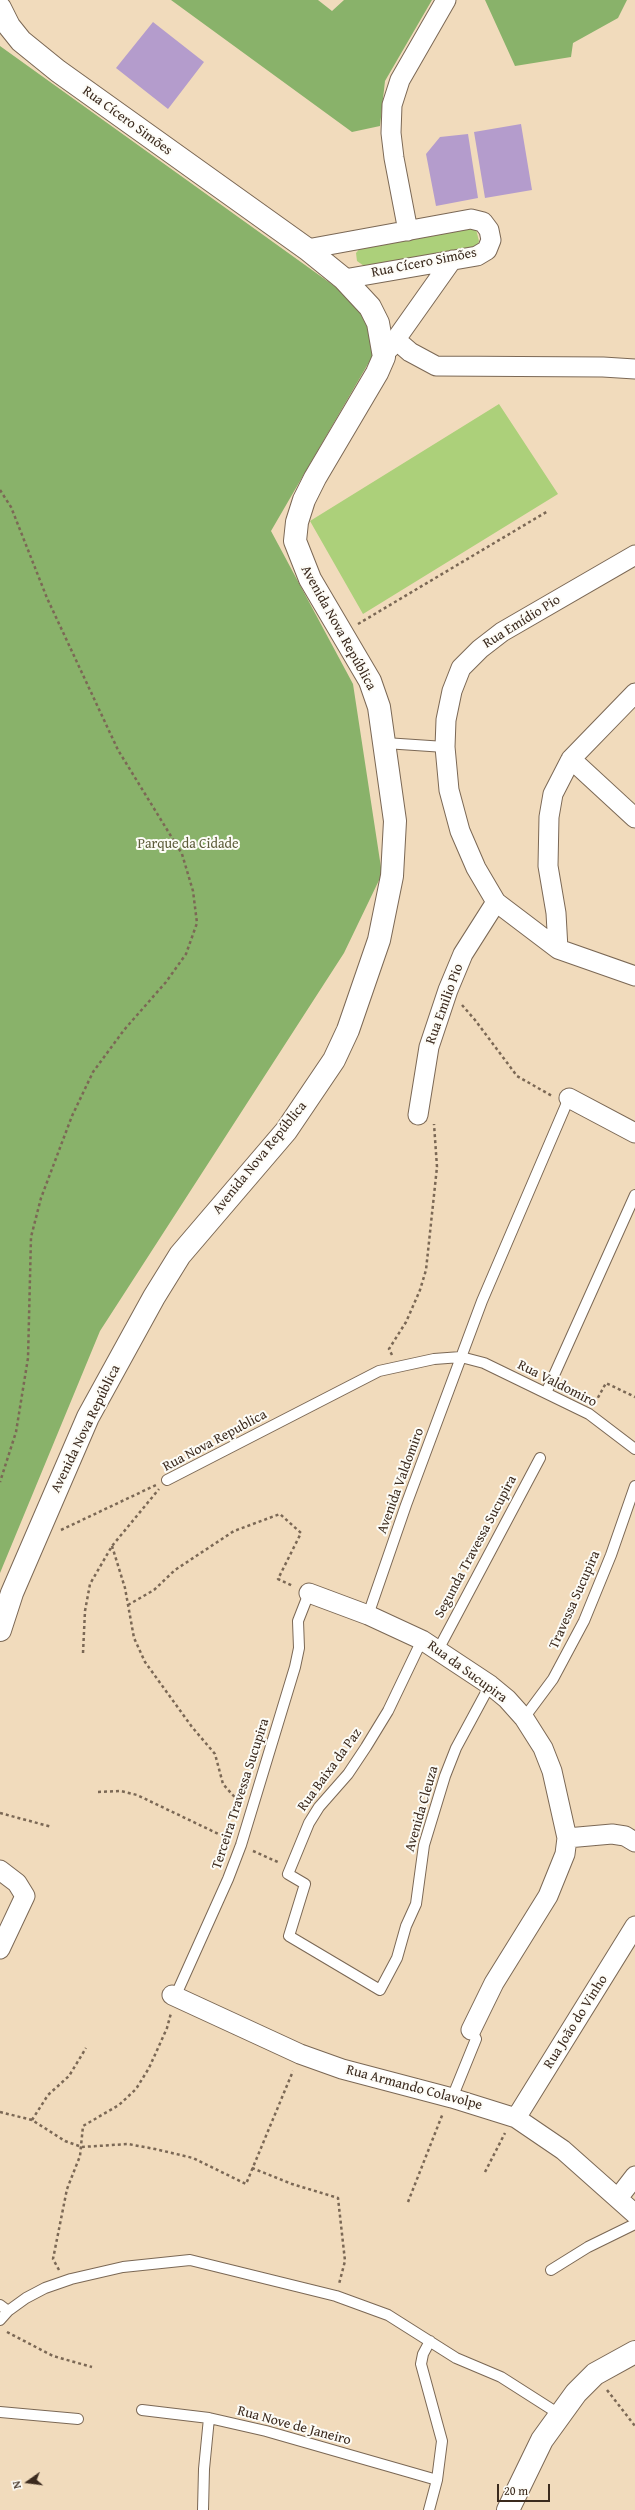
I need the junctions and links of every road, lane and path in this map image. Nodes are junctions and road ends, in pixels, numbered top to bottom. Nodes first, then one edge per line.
1 (446, 0) edge
2 (0, 8) edge
3 (408, 231) junction
4 (307, 249) junction
5 (452, 260) junction
6 (344, 279) junction
7 (395, 339) junction
8 (384, 357) junction
9 (635, 369) edge
10 (0, 490) edge
11 (548, 510) dead end
12 (635, 555) edge
13 (342, 633) junction
14 (635, 693) edge
15 (385, 744) junction
16 (445, 747) junction
17 (571, 759) junction
18 (635, 818) edge
19 (496, 902) junction
20 (558, 949) junction
21 (635, 976) edge
22 (448, 990) junction
23 (568, 1101) junction
24 (426, 1116) joint
25 (635, 1133) edge
26 (635, 1195) edge
27 (461, 1357) junction
28 (396, 1366) junction
29 (546, 1392) junction
30 (635, 1397) edge
31 (589, 1414) junction
32 (635, 1449) edge
33 (540, 1458) dead end
34 (168, 1480) junction
35 (0, 1482) edge
36 (635, 1486) edge
37 (33, 1543) junction
38 (112, 1546) junction
39 (308, 1593) junction
40 (128, 1605) junction
41 (368, 1615) junction
42 (0, 1630) edge
43 (430, 1645) junction
44 (83, 1653) dead end
45 (490, 1685) junction
46 (524, 1718) junction
47 (98, 1792) dead end
48 (0, 1813) edge
49 (251, 1814) junction
50 (52, 1827) dead end
51 (567, 1838) junction
52 (635, 1842) edge
53 (241, 1845) junction
54 (291, 1868) junction
55 (0, 1870) edge
56 (635, 1926) edge
57 (0, 1949) edge
58 (174, 1996) junction
59 (471, 2030) joint
60 (86, 2048) dead end
61 (300, 2054) junction
62 (452, 2098) junction
63 (0, 2112) edge
64 (516, 2118) junction
65 (32, 2120) junction
66 (82, 2147) junction
67 (252, 2168) junction
68 (484, 2172) dead end
69 (635, 2176) edge
70 (618, 2198) junction
71 (408, 2202) dead end
72 (635, 2214) edge
73 (635, 2224) edge
74 (551, 2270) dead end
75 (65, 2281) junction
76 (336, 2296) junction
77 (4, 2308) edge
78 (0, 2320) edge
79 (0, 2328) edge
80 (430, 2341) junction
81 (635, 2352) edge
82 (92, 2367) dead end
83 (595, 2374) junction
84 (142, 2410) dead end
85 (0, 2412) edge
86 (559, 2414) junction
87 (209, 2418) junction
88 (78, 2419) dead end
89 (635, 2426) edge
90 (437, 2480) junction
91 (203, 2510) edge
92 (429, 2510) edge
93 (508, 2510) edge

1 - 3 street
2 - 4 street, Rua Cícero Simões
3 - 4 street, Rua Cícero Simões
3 - 5 street, Rua Cícero Simões
4 - 6 street, Rua Cícero Simões
5 - 6 street, Rua Cícero Simões
5 - 7 street
6 - 8 street
7 - 8 street
7 - 9 street
8 - 13 street, Avenida Nova República
10 - 35 path
11 - 13 path
12 - 16 street, Rua Emídio Pio
13 - 15 street, Avenida Nova República
14 - 17 street
15 - 16 lane
15 - 37 street, Avenida Nova República
16 - 19 street, Rua Emídio Pio
17 - 18 street
17 - 20 street
19 - 20 street
19 - 22 street, Rua Emilio Pio
20 - 21 street
22 - 23 path
22 - 24 street, Rua Emilio Pio
23 - 25 street
23 - 27 lane, Avenida Valdomiro
24 - 28 path
26 - 29 lane
27 - 28 lane, Rua Nova Republica
27 - 29 lane, Rua Valdomiro
27 - 41 lane, Avenida Valdomiro
28 - 34 lane, Rua Nova Republica
29 - 31 lane, Rua Valdomiro
30 - 31 path
31 - 32 lane, Rua Valdomiro
33 - 43 lane, Segunda Travessa Sucupira
34 - 37 path
34 - 38 path, Rua Nova Republica
36 - 46 lane, Travessa Sucupira
37 - 42 street, Avenida Nova República
38 - 40 path
38 - 44 path, Rua Nova Republica
39 - 40 path
39 - 41 street, Rua da Sucupira
39 - 49 lane, Terceira Travessa Sucupira
40 - 49 path
41 - 43 street, Rua da Sucupira
43 - 45 street, Rua da Sucupira
43 - 54 lane, Rua Baixa da Paz
45 - 46 street, Rua da Sucupira
45 - 54 lane, Avenida Cleuza
46 - 51 street, Rua da Sucupira
47 - 53 path
48 - 50 path
49 - 53 lane, Terceira Travessa Sucupira
51 - 52 street
51 - 59 street, Rua da Sucupira
53 - 54 path
53 - 58 lane, Terceira Travessa Sucupira
55 - 57 street
56 - 64 street, Rua João do Vinho
58 - 61 street, Rua Armando Colavolpe
58 - 66 path
59 - 62 lane
60 - 65 path
61 - 62 street, Rua Armando Colavolpe
61 - 67 path
62 - 64 street, Rua Armando Colavolpe
62 - 71 path
63 - 65 path
64 - 68 path
64 - 70 street, Rua Armando Colavolpe
65 - 66 path
66 - 67 path
66 - 75 path
67 - 76 path
69 - 70 street
70 - 72 street, Rua Armando Colavolpe
73 - 74 lane
75 - 76 lane
75 - 77 lane
76 - 80 lane
77 - 78 lane
79 - 82 path
80 - 86 lane
80 - 90 lane
81 - 83 street
83 - 86 street
83 - 89 path
84 - 87 lane, Rua Nove de Janeiro
85 - 88 lane
86 - 93 street
87 - 90 lane, Rua Nove de Janeiro
87 - 91 lane
90 - 92 lane

